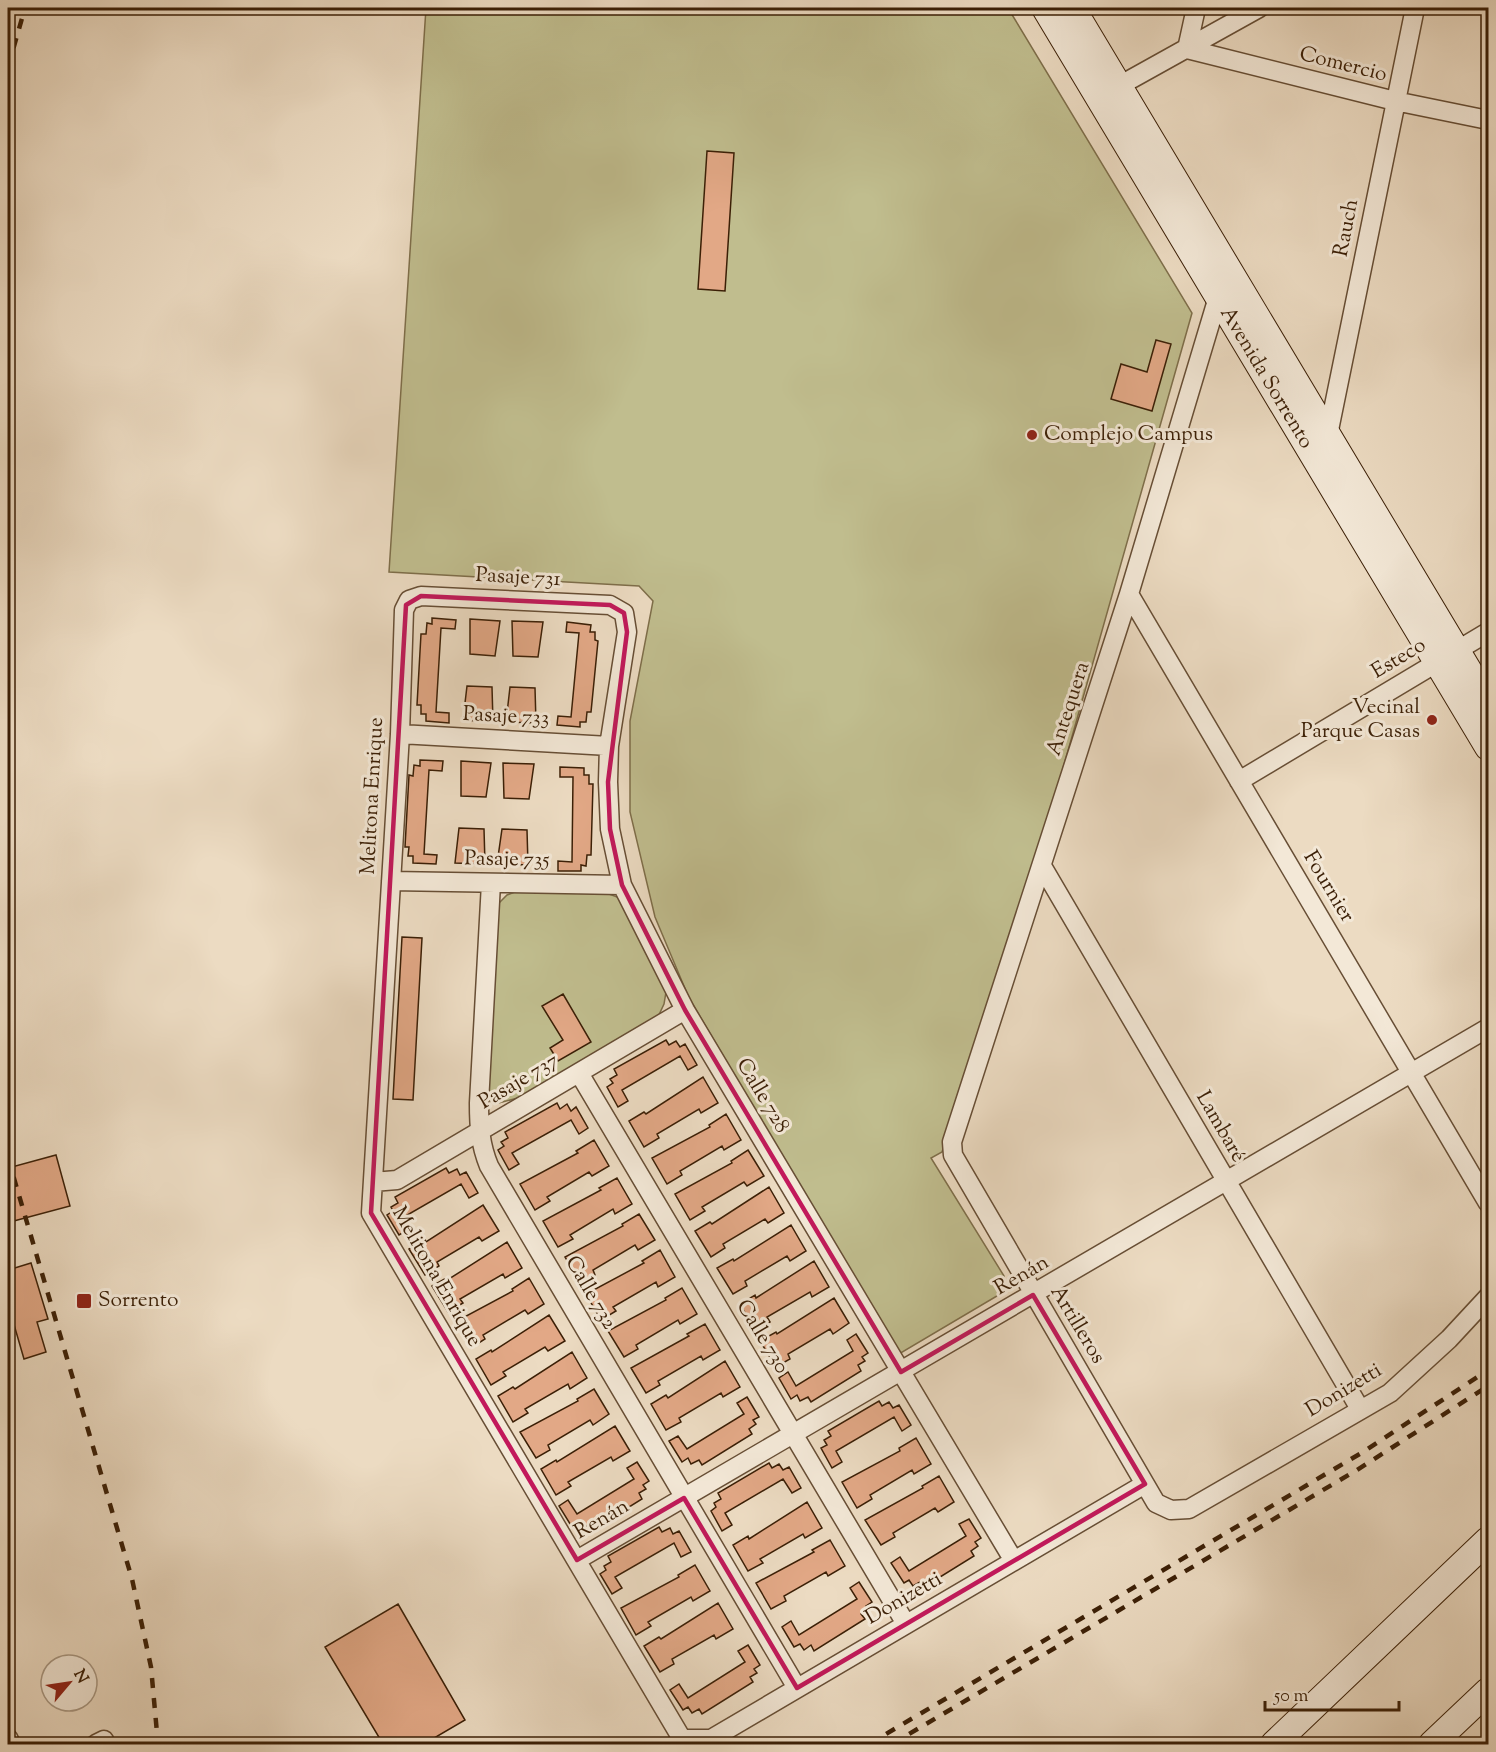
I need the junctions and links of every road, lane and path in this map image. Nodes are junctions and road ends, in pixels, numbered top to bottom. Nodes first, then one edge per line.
1 (1045, 8) edge
2 (1072, 8) edge
3 (1196, 8) edge
4 (1258, 8) edge
5 (1415, 8) edge
6 (1187, 49) junction
7 (1109, 91) junction
8 (1395, 101) junction
9 (1488, 120) edge
10 (1228, 290) junction
11 (1318, 442) junction
12 (1129, 594) junction
13 (409, 600) joint
14 (624, 613) joint
15 (1488, 632) edge
16 (1447, 656) junction
17 (1488, 703) edge
18 (399, 734) junction
19 (609, 746) junction
20 (1488, 747) edge
21 (1239, 781) junction
22 (1042, 866) junction
23 (391, 880) junction
24 (491, 883) junction
25 (622, 885) junction
26 (685, 1010) junction
27 (1488, 1028) edge
28 (579, 1072) junction
29 (1412, 1073) junction
30 (479, 1133) junction
31 (953, 1155) joint
32 (373, 1182) junction
33 (1227, 1182) junction
34 (1488, 1203) edge
35 (1034, 1295) junction
36 (1488, 1297) edge
37 (901, 1372) junction
38 (1360, 1409) junction
39 (794, 1434) junction
40 (1145, 1484) junction
41 (684, 1498) junction
42 (1171, 1510) joint
43 (1488, 1540) edge
44 (577, 1560) junction
45 (1014, 1561) junction
46 (906, 1624) junction
47 (797, 1688) junction
48 (1488, 1691) edge
49 (8, 1738) edge
50 (682, 1739) joint
51 (11, 1744) edge
52 (1274, 1744) edge
53 (1432, 1744) edge

1 - 7 main road, Avenida Sorrento
2 - 7 main road, Avenida Sorrento
3 - 6 street
4 - 6 street
5 - 8 street, Rauch
6 - 7 street
6 - 8 street, Comercio
7 - 10 main road, Avenida Sorrento
8 - 9 street, Comercio
8 - 11 street, Rauch
10 - 11 main road, Avenida Sorrento
10 - 12 street, Antequera
11 - 16 main road, Avenida Sorrento
12 - 21 street, Fournier
12 - 22 street, Antequera
13 - 14 street, Pasaje 731
13 - 18 street, Melitona Enrique
14 - 19 street, Calle 728
15 - 16 street, Esteco
16 - 17 main road, Avenida Sorrento
16 - 20 main road, Avenida Sorrento
16 - 21 street, Esteco
18 - 19 street, Pasaje 733
18 - 23 street, Melitona Enrique
19 - 25 street, Calle 728
21 - 29 street, Fournier
22 - 31 street, Antequera
22 - 33 street, Lambaré
23 - 24 street, Pasaje 735
23 - 32 street, Melitona Enrique
24 - 25 street, Pasaje 735
24 - 30 street, Calle 732
25 - 26 street, Calle 728
26 - 28 street, Pasaje 737
26 - 37 street, Calle 728
27 - 29 street, Renán
28 - 30 street, Pasaje 737
28 - 39 street, Calle 730
29 - 33 street, Renán
29 - 34 street, Fournier
30 - 32 street, Pasaje 737
30 - 41 street, Calle 732
31 - 35 street, Artilleros
32 - 44 street, Melitona Enrique
33 - 35 street, Renán
33 - 38 street, Lambaré
35 - 37 street, Renán
35 - 40 street, Artilleros
36 - 38 street, Donizetti
37 - 39 street, Renán
37 - 45 street, Calle 728
38 - 42 street, Donizetti
39 - 41 street, Renán
39 - 46 street, Calle 730
40 - 42 street, Artilleros
40 - 45 street, Donizetti
41 - 44 street, Renán
41 - 47 street, Calle 732
43 - 52 main road
44 - 50 street, Melitona Enrique
45 - 46 street, Donizetti
46 - 47 street, Donizetti
47 - 50 street, Donizetti
48 - 53 main road
49 - 51 street

